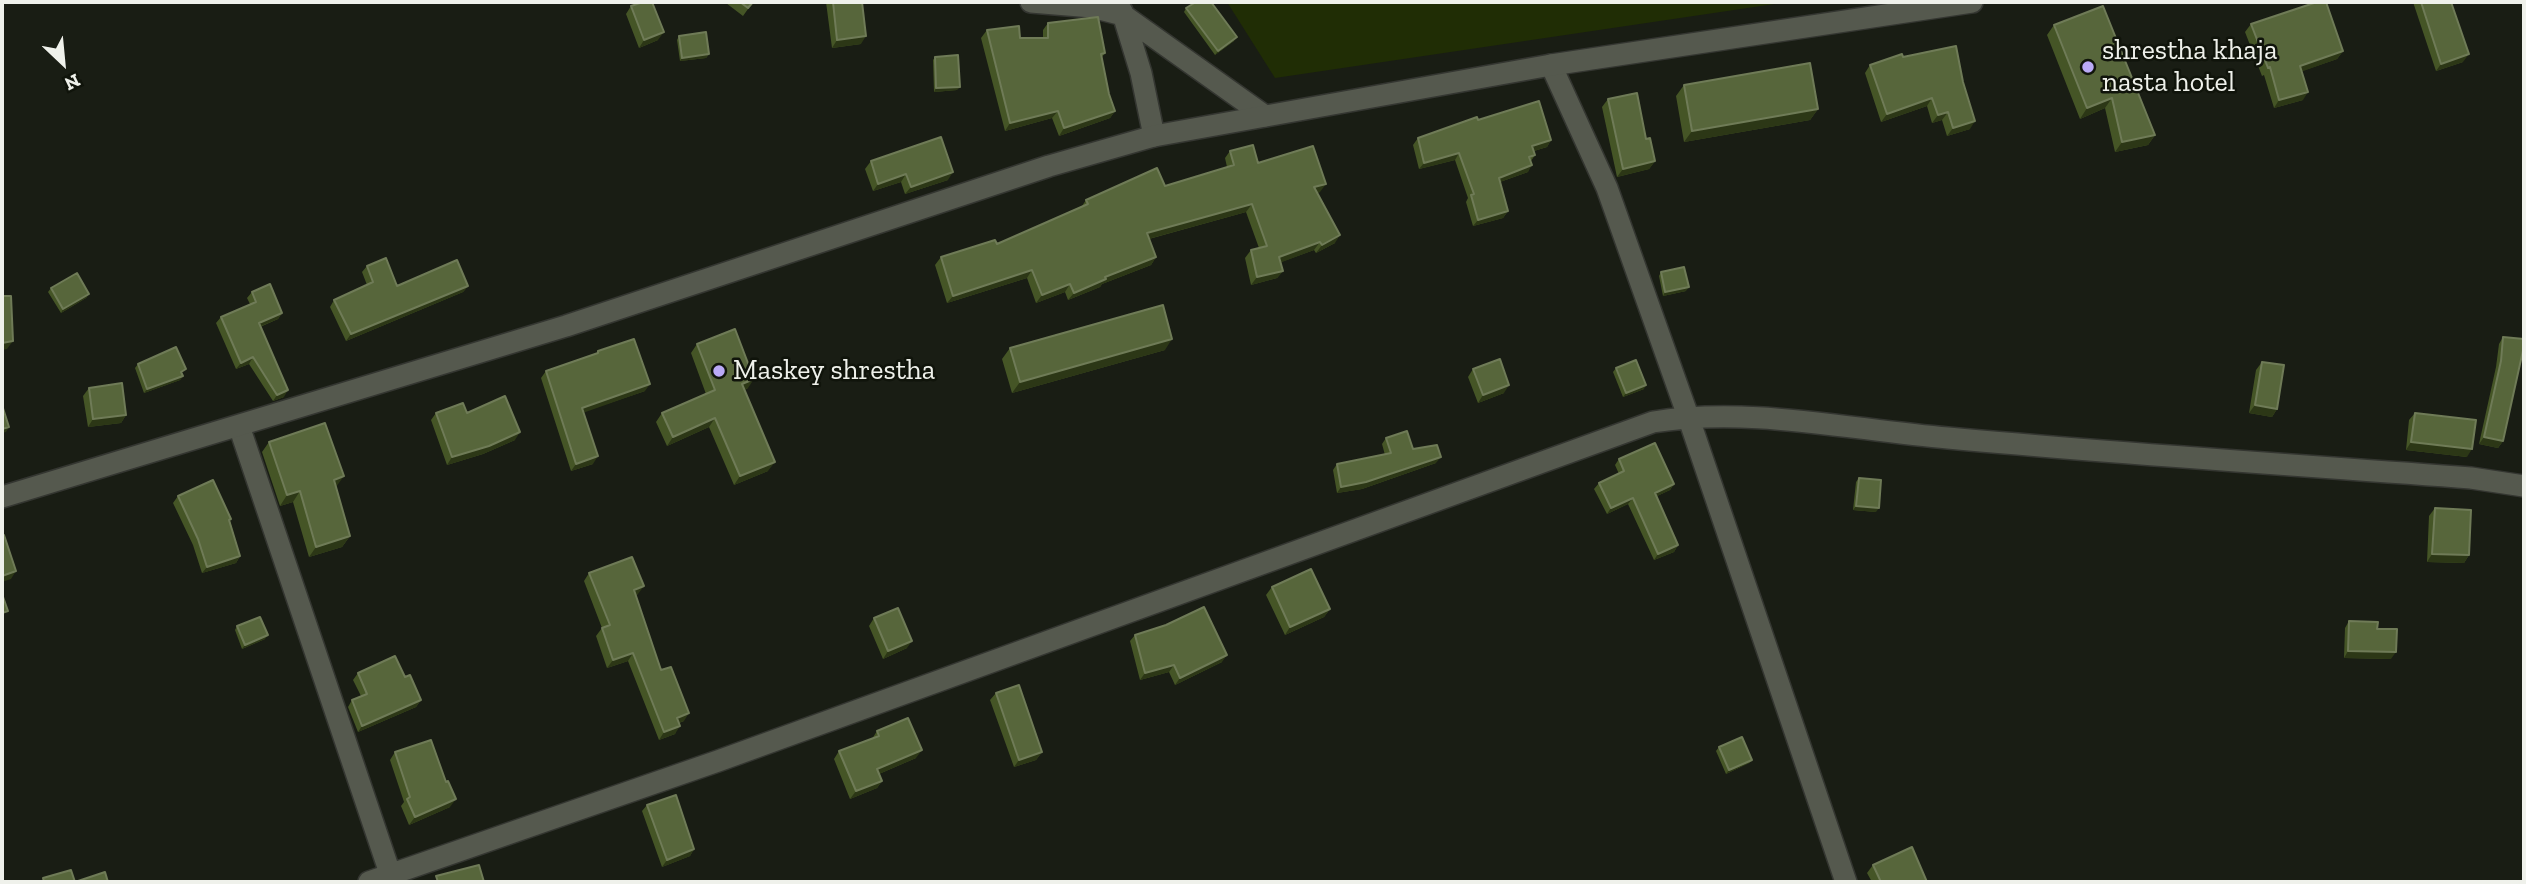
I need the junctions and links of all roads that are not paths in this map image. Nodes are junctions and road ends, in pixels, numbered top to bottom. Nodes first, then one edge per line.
1 (1031, 2) edge
2 (1972, 2) edge
3 (1121, 9) edge
4 (1551, 65) junction
5 (1265, 116) junction
6 (1154, 136) junction
7 (1688, 416) junction
8 (239, 426) junction
9 (2524, 486) edge
10 (2, 497) edge
11 (392, 878) edge
12 (369, 882) edge
13 (1846, 882) edge

1 - 3 street
2 - 4 street
3 - 5 street
3 - 6 street
4 - 5 street
4 - 7 street
5 - 6 street
6 - 8 street
7 - 9 street
7 - 11 street
7 - 13 street
8 - 10 street
8 - 11 street
11 - 12 street

